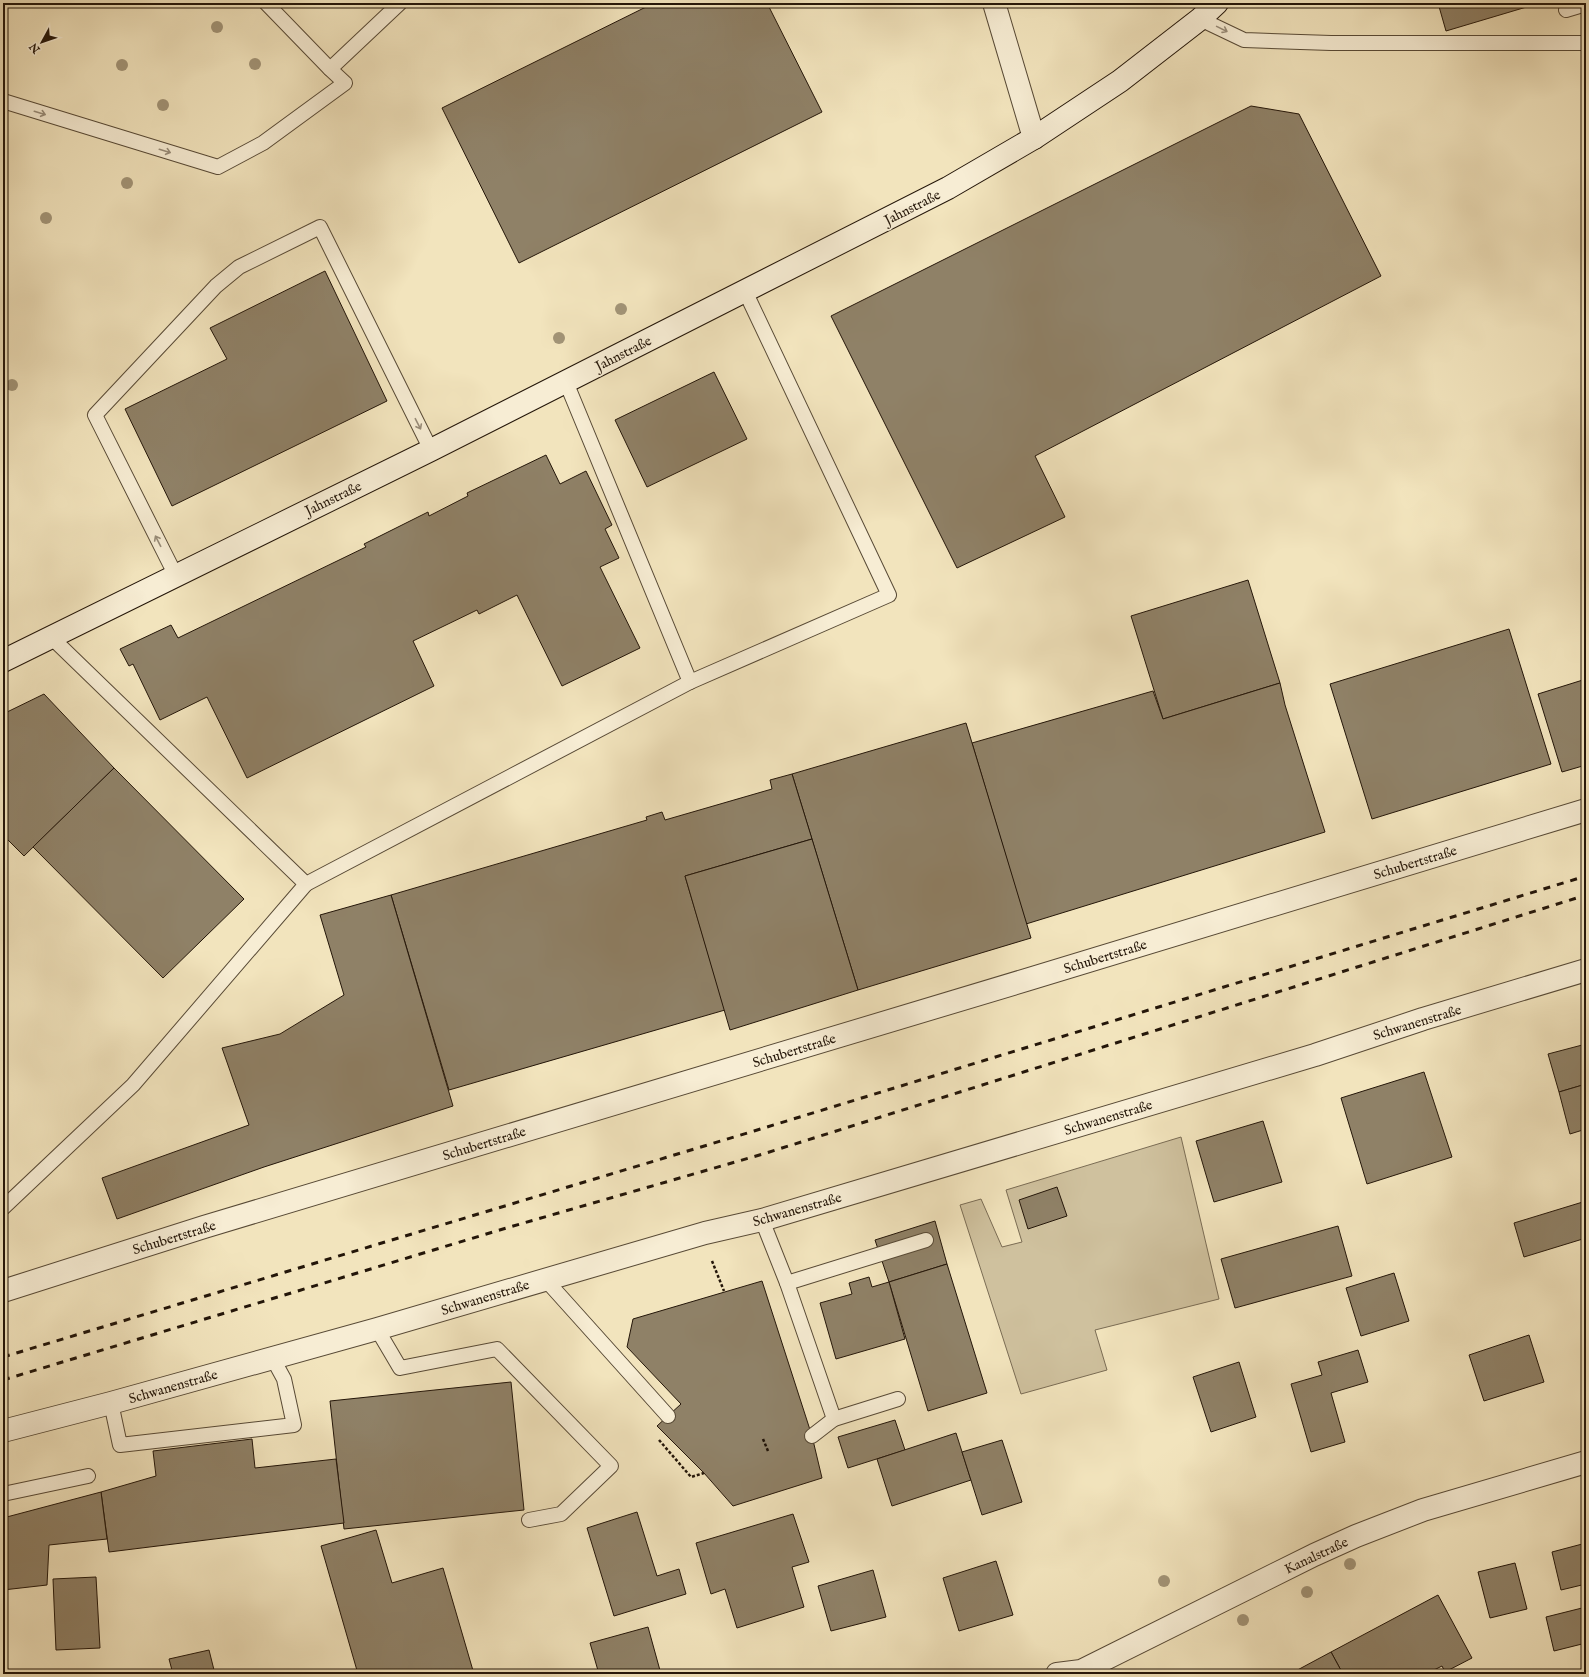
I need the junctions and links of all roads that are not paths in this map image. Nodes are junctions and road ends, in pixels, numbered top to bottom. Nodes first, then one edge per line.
1 (266, 3) edge
2 (400, 3) edge
3 (994, 3) edge
4 (1216, 3) edge
5 (1586, 4) edge
6 (1566, 10) dead end
7 (1200, 19) junction
8 (1586, 43) edge
9 (330, 69) junction
10 (3, 101) edge
11 (1034, 138) junction
12 (745, 291) junction
13 (566, 382) junction
14 (431, 450) junction
15 (176, 576) junction
16 (52, 637) junction
17 (3, 661) edge
18 (690, 682) junction
19 (1586, 810) edge
20 (306, 884) junction
21 (1586, 970) edge
22 (3, 1208) edge
23 (762, 1220) junction
24 (926, 1240) dead end
25 (545, 1279) junction
26 (787, 1283) junction
27 (3, 1291) edge
28 (377, 1329) junction
29 (272, 1358) junction
30 (898, 1399) dead end
31 (111, 1403) junction
32 (668, 1416) dead end
33 (834, 1419) junction
34 (3, 1432) edge
35 (812, 1436) dead end
36 (1586, 1462) edge
37 (88, 1476) dead end
38 (3, 1494) edge
39 (529, 1520) dead end
40 (1080, 1672) edge
41 (1057, 1674) edge

1 - 9 lane
2 - 9 lane
3 - 11 street
4 - 7 street, Jahnstraße
5 - 6 lane
7 -> 8 lane
7 - 11 street, Jahnstraße
10 -> 9 lane
11 - 12 street, Jahnstraße
12 - 13 street, Jahnstraße
12 - 18 lane
13 - 14 street, Jahnstraße
13 - 18 lane
14 - 15 street, Jahnstraße
15 -> 14 lane
15 - 16 street, Jahnstraße
16 - 17 street, Jahnstraße
16 - 20 lane
18 - 20 lane
19 - 27 street, Schubertstraße
20 - 22 lane
21 - 23 street, Schwanenstraße
23 - 25 street, Schwanenstraße
23 - 26 lane
24 - 26 lane
25 - 28 street, Schwanenstraße
25 - 32 lane
26 - 33 lane
28 - 29 street, Schwanenstraße
28 - 39 lane
29 - 31 street, Schwanenstraße
29 - 31 lane
30 - 33 lane
31 - 34 street, Schwanenstraße
33 - 35 lane
36 - 40 street, Kanalstraße
37 - 38 lane
40 - 41 street, Kanalstraße

